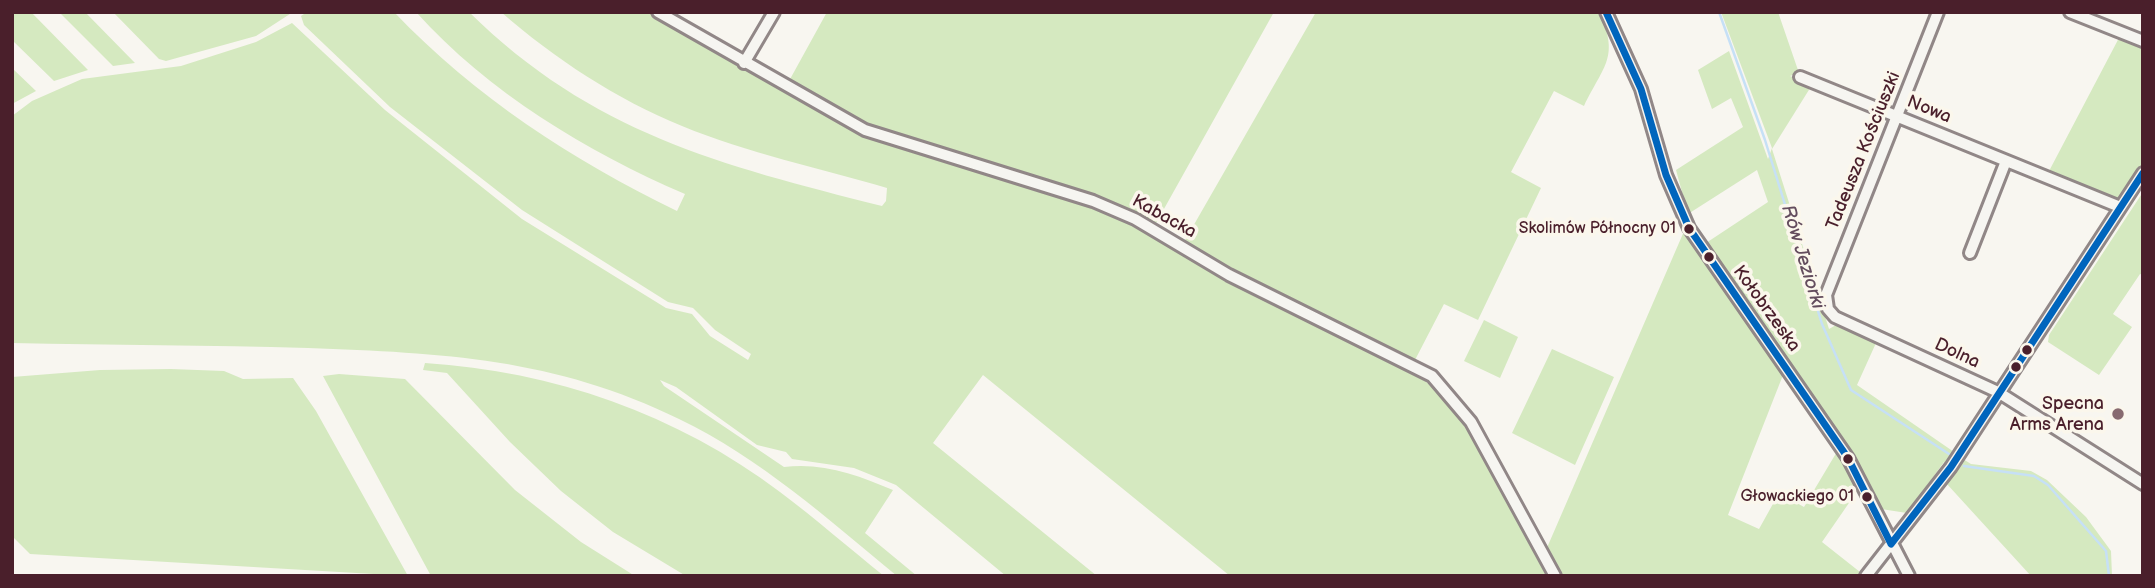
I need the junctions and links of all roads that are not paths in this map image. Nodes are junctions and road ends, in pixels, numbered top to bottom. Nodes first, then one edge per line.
1 (774, 12) edge
2 (1606, 12) edge
3 (1938, 12) edge
4 (2070, 12) edge
5 (663, 14) edge
6 (2143, 41) edge
7 (744, 63) junction
8 (1800, 77) dead end
9 (1897, 116) junction
10 (2006, 161) junction
11 (2143, 173) edge
12 (2120, 207) junction
13 (1970, 253) dead end
14 (1827, 304) joint
15 (1998, 392) junction
16 (2143, 484) edge
17 (1891, 544) junction
18 (1555, 576) edge
19 (1866, 576) edge
20 (1909, 576) edge

1 - 7 street
2 - 17 street, Kołobrzeska
3 - 9 street, Tadeusza Kościuszki
4 - 6 street
5 - 7 street, Kabacka
7 - 18 street, Kabacka
8 - 9 street, Nowa
9 - 10 street, Nowa
9 - 14 street, Tadeusza Kościuszki
10 - 12 street, Nowa
10 - 13 street
11 - 12 street
12 - 15 street
14 - 15 street, Dolna
15 - 16 street, Dolna
15 - 17 street
17 - 19 street
17 - 20 street, Kołobrzeska

